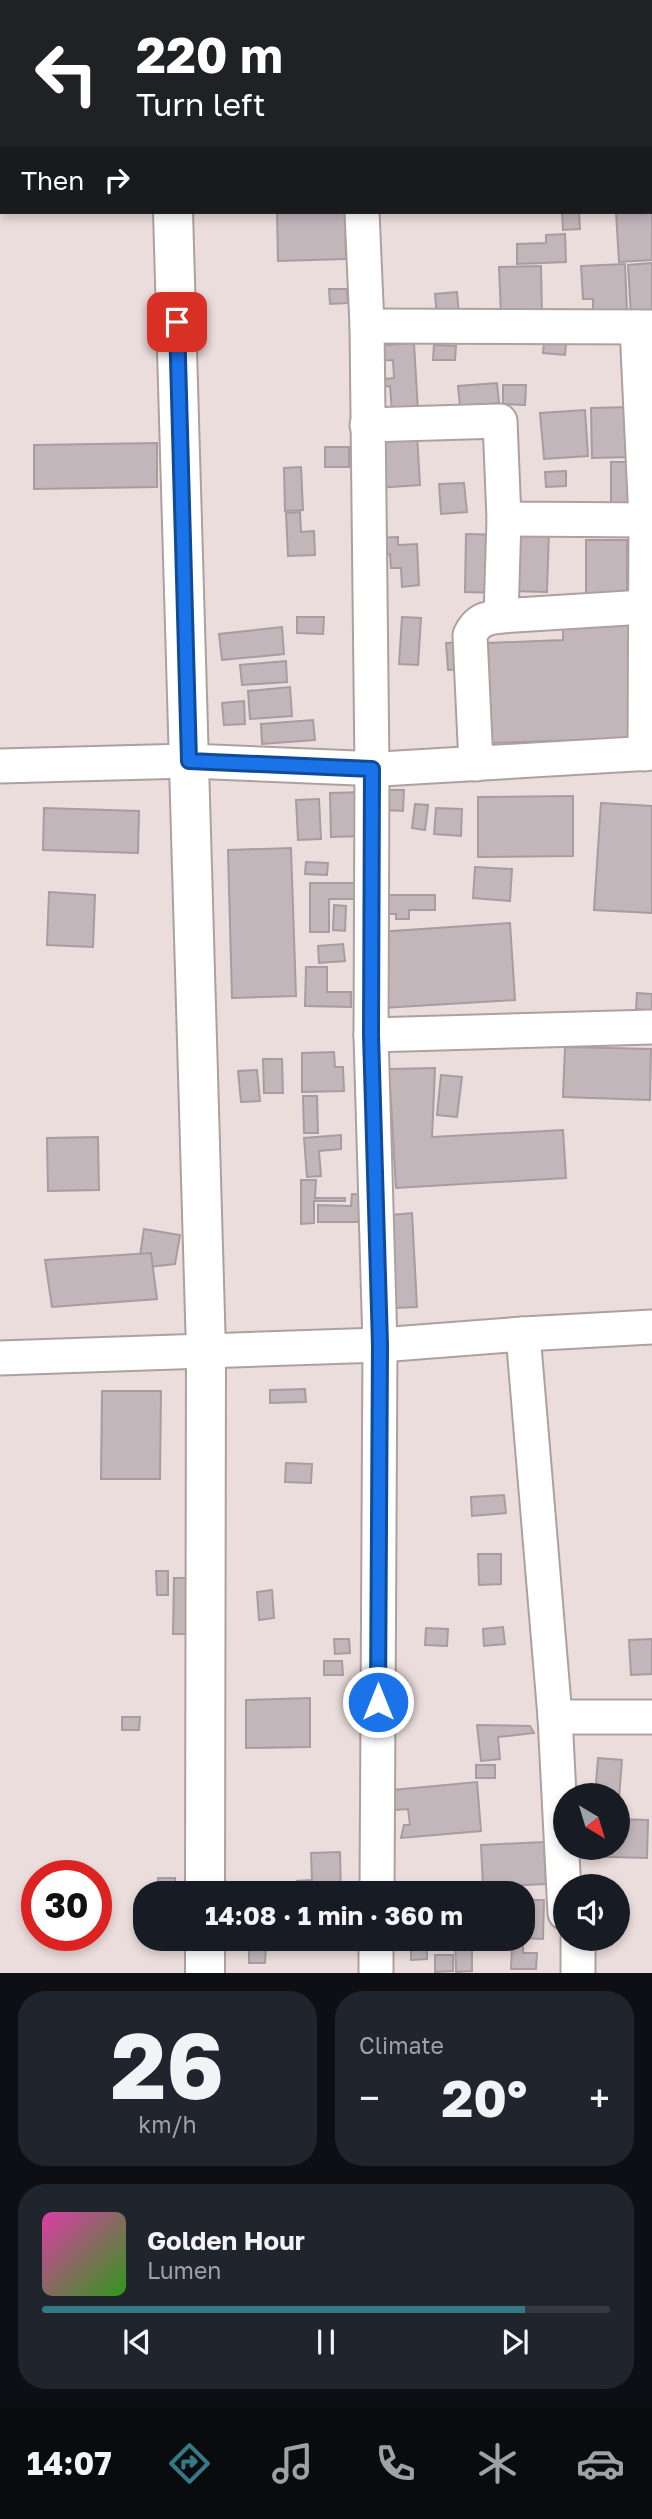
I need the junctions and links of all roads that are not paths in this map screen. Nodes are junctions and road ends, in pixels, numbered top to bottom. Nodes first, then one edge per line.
1 (173, 214) edge
2 (362, 214) edge
3 (368, 327) junction
4 (645, 327) edge
5 (367, 425) junction
6 (504, 519) junction
7 (649, 520) edge
8 (644, 607) junction
9 (501, 616) junction
10 (649, 753) edge
11 (189, 761) junction
12 (476, 764) junction
13 (0, 766) edge
14 (372, 769) junction
15 (652, 1027) edge
16 (371, 1035) junction
17 (652, 1326) edge
18 (523, 1334) junction
19 (380, 1345) junction
20 (205, 1351) junction
21 (0, 1358) edge
22 (555, 1717) junction
23 (652, 1717) edge
24 (563, 1874) edge
25 (205, 1881) edge
26 (377, 1881) edge
27 (205, 1951) edge
28 (376, 1951) edge
29 (578, 1951) edge
30 (205, 1973) edge
31 (376, 1973) edge
32 (578, 1973) edge

1 - 11 street
2 - 3 street
3 - 4 street
3 - 5 street
4 - 7 street
5 - 6 street
5 - 14 street
6 - 7 street
6 - 9 street
7 - 8 street
8 - 9 street
8 - 10 street
9 - 12 street
10 - 12 street
11 - 13 street
11 - 14 street
11 - 20 street
12 - 14 street
14 - 16 street
15 - 16 street
16 - 19 street
17 - 18 street
18 - 19 street
18 - 22 street
19 - 20 street
19 - 26 street
20 - 21 street
20 - 25 street
22 - 23 street
22 - 24 street
27 - 30 street
28 - 31 street
29 - 32 street

